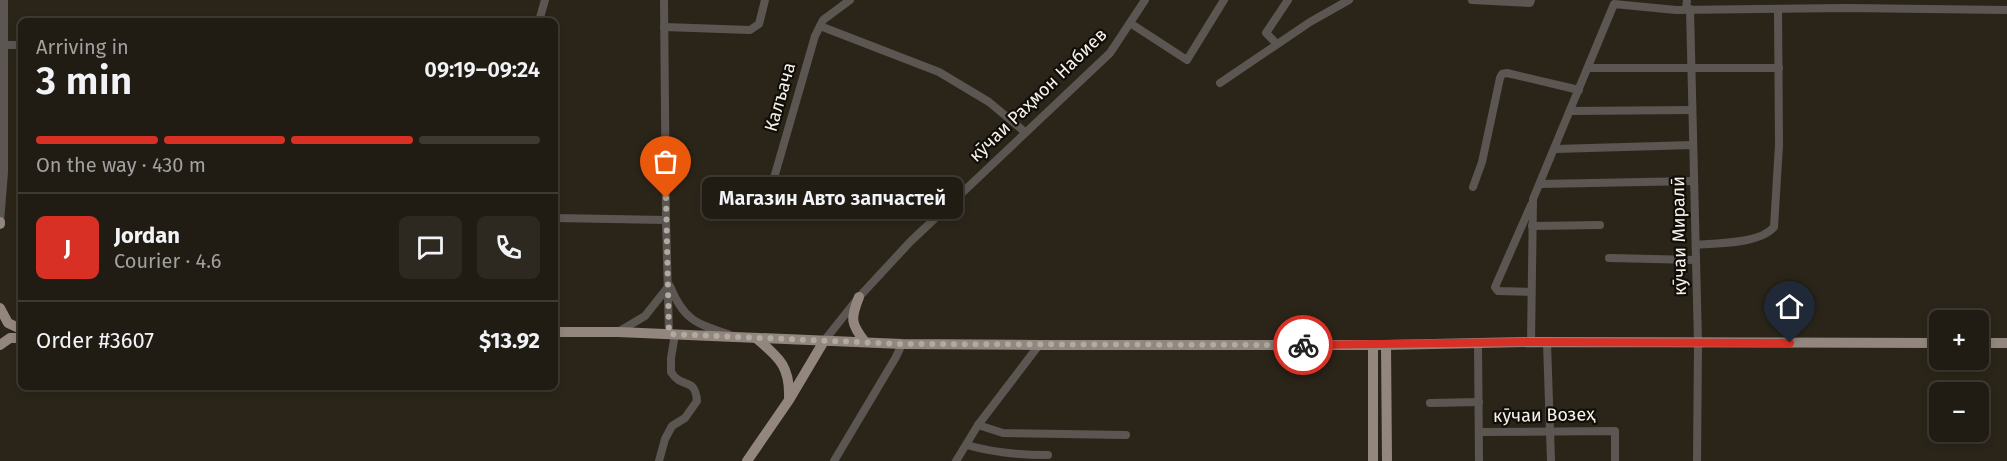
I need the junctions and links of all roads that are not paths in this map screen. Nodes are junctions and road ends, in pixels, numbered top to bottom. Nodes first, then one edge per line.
1 (4, 0) edge
2 (545, 0) edge
3 (664, 0) edge
4 (765, 0) edge
5 (850, 0) edge
6 (1145, 0) edge
7 (1224, 0) edge
8 (1287, 0) edge
9 (1348, 0) edge
10 (1472, 0) edge
11 (1531, 0) edge
12 (1604, 0) edge
13 (1616, 2) edge
14 (1687, 6) edge
15 (1778, 9) junction
16 (2007, 10) edge
17 (540, 18) edge
18 (1130, 23) junction
19 (820, 26) junction
20 (664, 27) junction
21 (4, 45) junction
22 (18, 45) edge
23 (1277, 45) junction
24 (1588, 68) junction
25 (1691, 68) junction
26 (1779, 68) junction
27 (1220, 83) dead end
28 (1579, 90) junction
29 (1692, 110) junction
30 (1570, 111) junction
31 (1025, 132) junction
32 (1693, 145) junction
33 (1555, 149) junction
34 (1694, 181) junction
35 (1540, 184) junction
36 (1473, 187) dead end
37 (1533, 200) junction
38 (763, 216) dead end
39 (558, 218) edge
40 (666, 220) junction
41 (0, 223) edge
42 (1600, 225) dead end
43 (1532, 226) junction
44 (1696, 245) junction
45 (1609, 258) dead end
46 (1696, 260) junction
47 (668, 284) junction
48 (1531, 292) junction
49 (859, 297) junction
50 (0, 308) edge
51 (18, 328) edge
52 (558, 332) edge
53 (618, 332) junction
54 (672, 334) junction
55 (734, 336) junction
56 (18, 338) edge
57 (756, 338) junction
58 (824, 341) junction
59 (865, 342) junction
60 (1531, 342) junction
61 (1478, 343) junction
62 (1547, 343) junction
63 (1698, 343) junction
64 (1929, 343) edge
65 (1989, 343) edge
66 (2007, 343) edge
67 (902, 344) junction
68 (0, 345) edge
69 (1039, 345) junction
70 (1373, 345) junction
71 (1386, 345) junction
72 (789, 400) junction
73 (1479, 402) junction
74 (1430, 403) dead end
75 (978, 425) junction
76 (1479, 432) junction
77 (1551, 432) junction
78 (1126, 435) dead end
79 (967, 445) junction
80 (1048, 455) dead end
81 (659, 461) edge
82 (747, 461) edge
83 (834, 461) edge
84 (956, 461) edge
85 (1372, 461) edge
86 (1386, 461) edge
87 (1479, 461) edge
88 (1551, 461) edge
89 (1615, 461) edge
90 (1697, 461) edge

1 - 21 street
2 - 17 street
3 - 20 street
4 - 20 street
5 - 19 street, Калъача
6 - 18 street, кӯчаи Раҳмон Набиев
7 - 18 street
8 - 23 street
9 - 23 street
10 - 11 street
12 - 13 street
13 - 14 street
13 - 24 street
14 - 15 street
14 - 25 street, кӯчаи Миралӣ
15 - 16 street
15 - 26 street
18 - 31 street, кӯчаи Раҳмон Набиев
19 - 31 street
19 - 38 street, Калъача
20 - 40 street
21 - 22 street
21 - 41 street
23 - 27 street
24 - 25 street
24 - 28 street
25 - 26 street
25 - 29 street, кӯчаи Миралӣ
26 - 44 street
28 - 30 street
28 - 36 street
29 - 30 street
29 - 32 street, кӯчаи Миралӣ
30 - 33 street
31 - 49 street, кӯчаи Раҳмон Набиев
32 - 33 street
32 - 34 street, кӯчаи Миралӣ
33 - 35 street
34 - 35 street
34 - 44 street, кӯчаи Миралӣ
35 - 37 street
37 - 43 street
37 - 48 street
39 - 40 street
40 - 47 street
42 - 43 street
43 - 48 street
44 - 46 street, кӯчаи Миралӣ
45 - 46 street
46 - 63 street, кӯчаи Миралӣ
47 - 53 street
47 - 54 street
47 - 55 street
48 - 60 street
49 - 58 street, кӯчаи Раҳмон Набиев
49 - 59 main road
50 - 51 main road
52 - 53 main road
53 - 54 main road
54 - 55 main road
54 - 81 street
55 - 57 main road
56 - 68 main road
57 - 58 main road
57 - 72 main road
58 - 59 main road
58 - 72 main road, кӯчаи Раҳмон Набиев
59 - 67 main road
60 - 61 main road
60 - 62 main road
61 - 71 main road
61 - 73 street
62 - 63 main road
62 - 77 street
63 - 64 main road
63 - 90 street, кӯчаи Миралӣ
65 - 66 main road
67 - 69 main road
67 - 83 street
69 - 70 main road
69 - 75 street
70 - 71 main road
70 - 85 main road
71 - 86 main road
72 - 82 main road, кӯчаи Раҳмон Набиев
73 - 74 street
73 - 76 street
75 - 78 street
75 - 79 street
76 - 77 street, кӯчаи Возеҳ
76 - 87 street
77 - 88 street
77 - 89 street, кӯчаи Возеҳ
79 - 80 street
79 - 84 street

